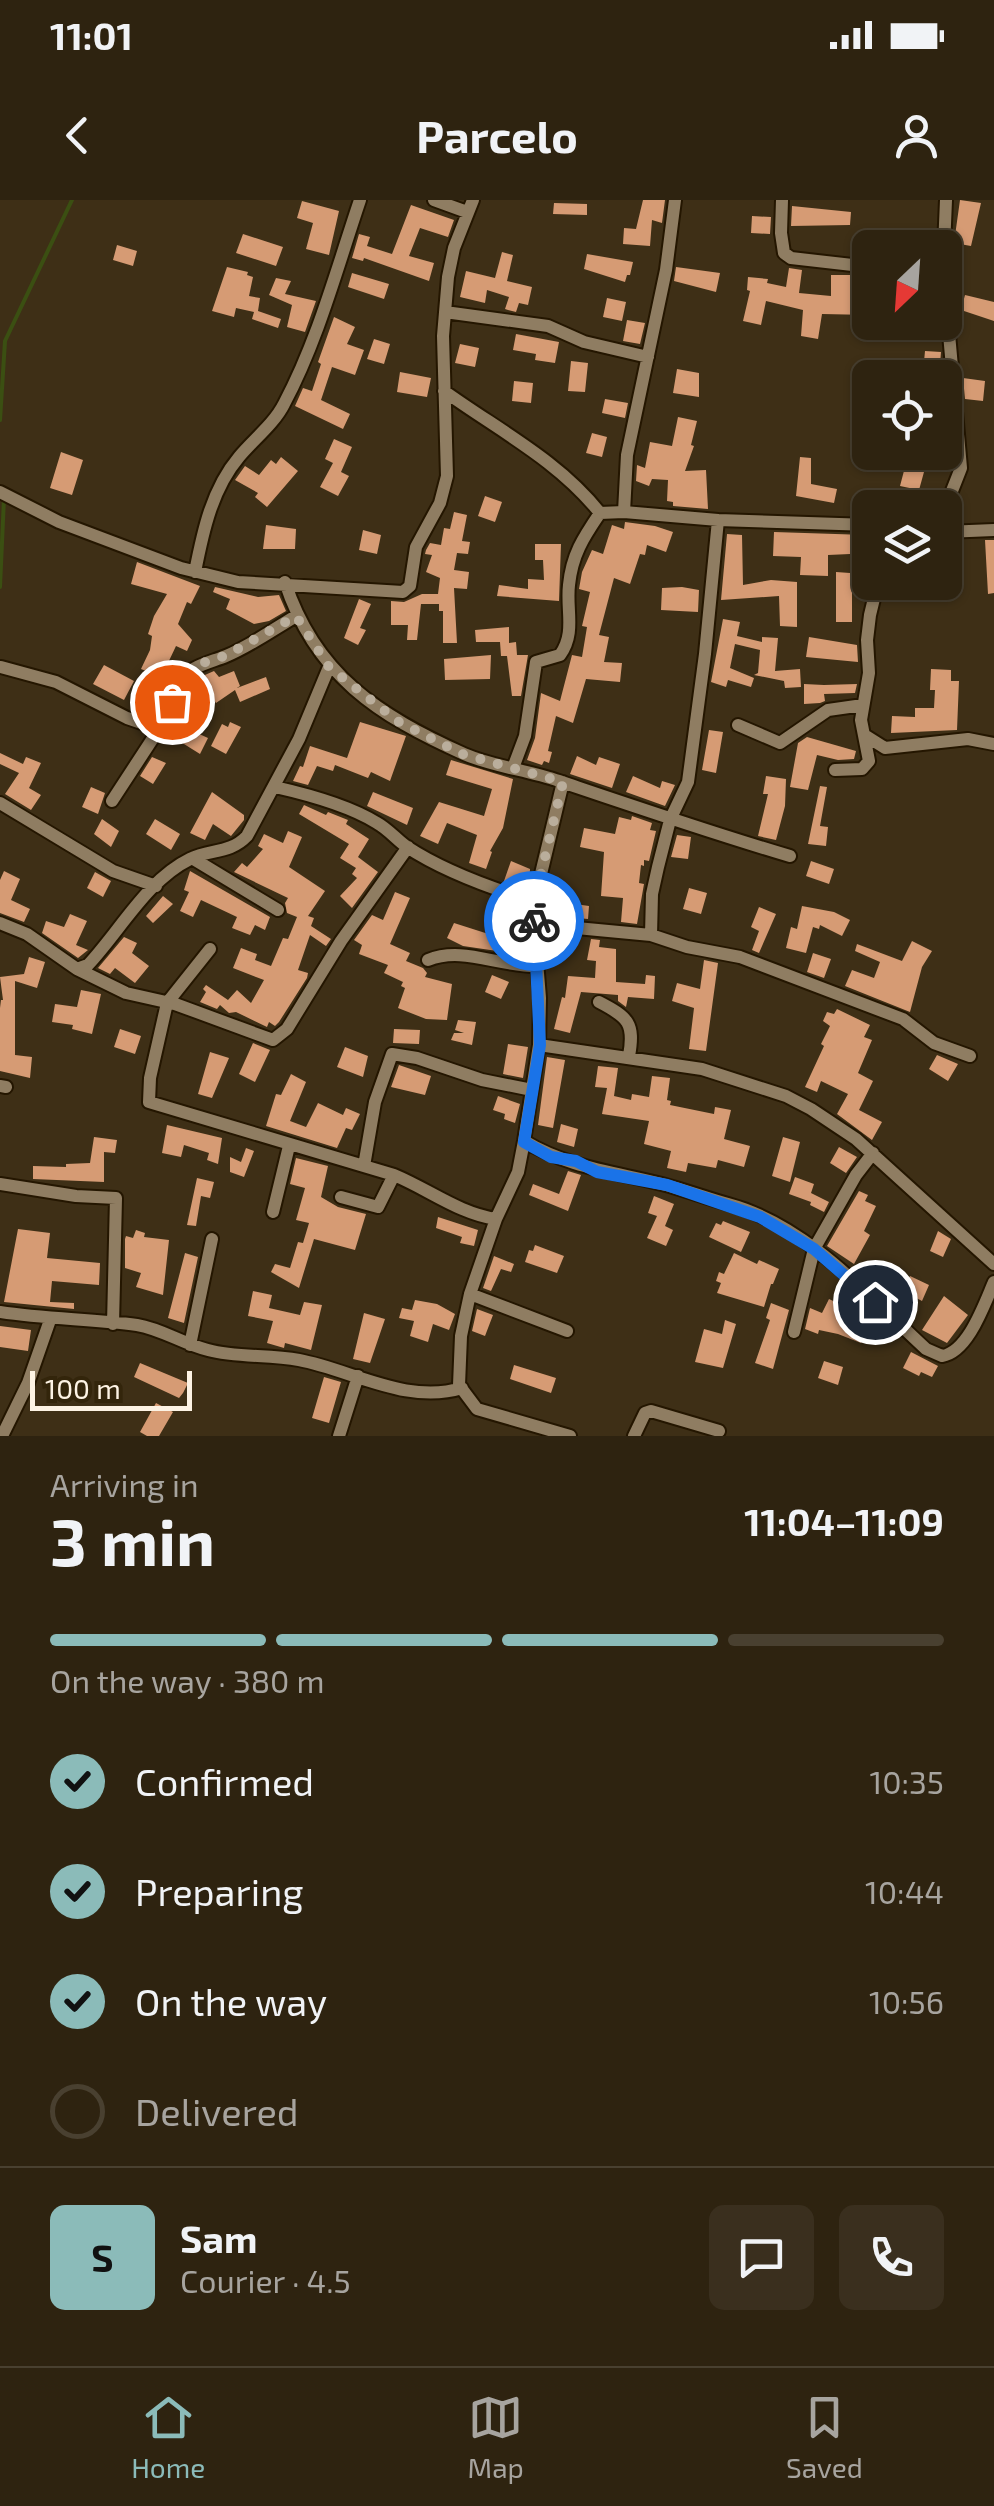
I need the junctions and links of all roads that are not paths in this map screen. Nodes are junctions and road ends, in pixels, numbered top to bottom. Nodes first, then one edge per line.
1 (360, 200) edge
2 (434, 200) edge
3 (675, 200) edge
4 (782, 200) edge
5 (946, 200) edge
6 (470, 206) edge
7 (945, 230) edge
8 (852, 264) edge
9 (445, 312) junction
10 (951, 340) edge
11 (648, 358) junction
12 (444, 390) junction
13 (952, 490) edge
14 (0, 492) edge
15 (624, 512) junction
16 (600, 513) junction
17 (718, 520) junction
18 (852, 524) edge
19 (994, 530) edge
20 (962, 531) edge
21 (195, 572) junction
22 (285, 582) junction
23 (874, 600) edge
24 (296, 616) junction
25 (1, 666) edge
26 (329, 667) junction
27 (863, 705) junction
28 (738, 725) dead end
29 (160, 729) junction
30 (861, 732) junction
31 (994, 744) edge
32 (512, 768) junction
33 (835, 770) dead end
34 (563, 782) junction
35 (274, 787) junction
36 (112, 801) dead end
37 (0, 804) edge
38 (670, 820) junction
39 (408, 848) junction
40 (790, 856) dead end
41 (192, 858) junction
42 (156, 886) junction
43 (536, 902) junction
44 (278, 910) dead end
45 (0, 922) edge
46 (534, 924) junction
47 (651, 935) junction
48 (210, 949) dead end
49 (428, 960) dead end
50 (536, 966) junction
51 (77, 970) junction
52 (599, 1002) dead end
53 (166, 1003) junction
54 (540, 1045) junction
55 (629, 1056) junction
56 (970, 1056) dead end
57 (532, 1090) junction
58 (524, 1142) junction
59 (289, 1146) junction
60 (873, 1153) junction
61 (364, 1166) junction
62 (394, 1175) junction
63 (0, 1184) edge
64 (341, 1197) dead end
65 (273, 1212) dead end
66 (496, 1218) junction
67 (212, 1239) dead end
68 (814, 1249) junction
69 (994, 1264) edge
70 (994, 1282) edge
71 (470, 1294) junction
72 (0, 1312) edge
73 (50, 1320) junction
74 (113, 1324) junction
75 (566, 1331) dead end
76 (794, 1332) dead end
77 (190, 1344) junction
78 (358, 1376) junction
79 (462, 1388) junction
80 (719, 1431) dead end
81 (2, 1436) edge
82 (338, 1436) edge
83 (570, 1436) edge
84 (634, 1436) edge

1 - 21 street
2 - 6 street
3 - 11 street
4 - 8 street
5 - 7 street
6 - 9 street
9 - 11 street
9 - 12 street
10 - 13 street
11 - 15 street
12 - 16 street
12 - 22 street
14 - 21 street
15 - 16 street
15 - 17 street
16 - 32 street
17 - 18 street
17 - 38 street
19 - 20 street
21 - 22 street
22 - 24 street
23 - 27 street
24 - 26 street
24 - 29 street
25 - 29 street
26 - 32 street
26 - 35 street
27 - 28 street
27 - 30 street
29 - 36 street
30 - 31 street
30 - 33 street
32 - 34 street
34 - 38 street
34 - 43 street
35 - 39 street
35 - 41 street
37 - 42 street
38 - 40 street
38 - 47 street
39 - 43 street
39 - 53 street
41 - 42 street
41 - 44 street
42 - 51 street
43 - 46 street
45 - 51 street
46 - 47 street
46 - 50 street
47 - 56 street
48 - 53 street
49 - 50 street
50 - 54 street
51 - 53 street
52 - 55 street
53 - 59 street
54 - 55 street
54 - 57 street
55 - 60 street
57 - 58 street
57 - 61 street
58 - 66 street
58 - 68 street
59 - 61 street
59 - 65 street
60 - 68 street
60 - 69 street
61 - 62 street
62 - 64 street
62 - 66 street
63 - 74 street
66 - 71 street
67 - 77 street
68 - 70 street
68 - 76 street
71 - 75 street
71 - 79 street
72 - 73 street
73 - 74 street
73 - 81 street
74 - 77 street
77 - 78 street
78 - 79 street
78 - 82 street
79 - 83 street
80 - 84 street

